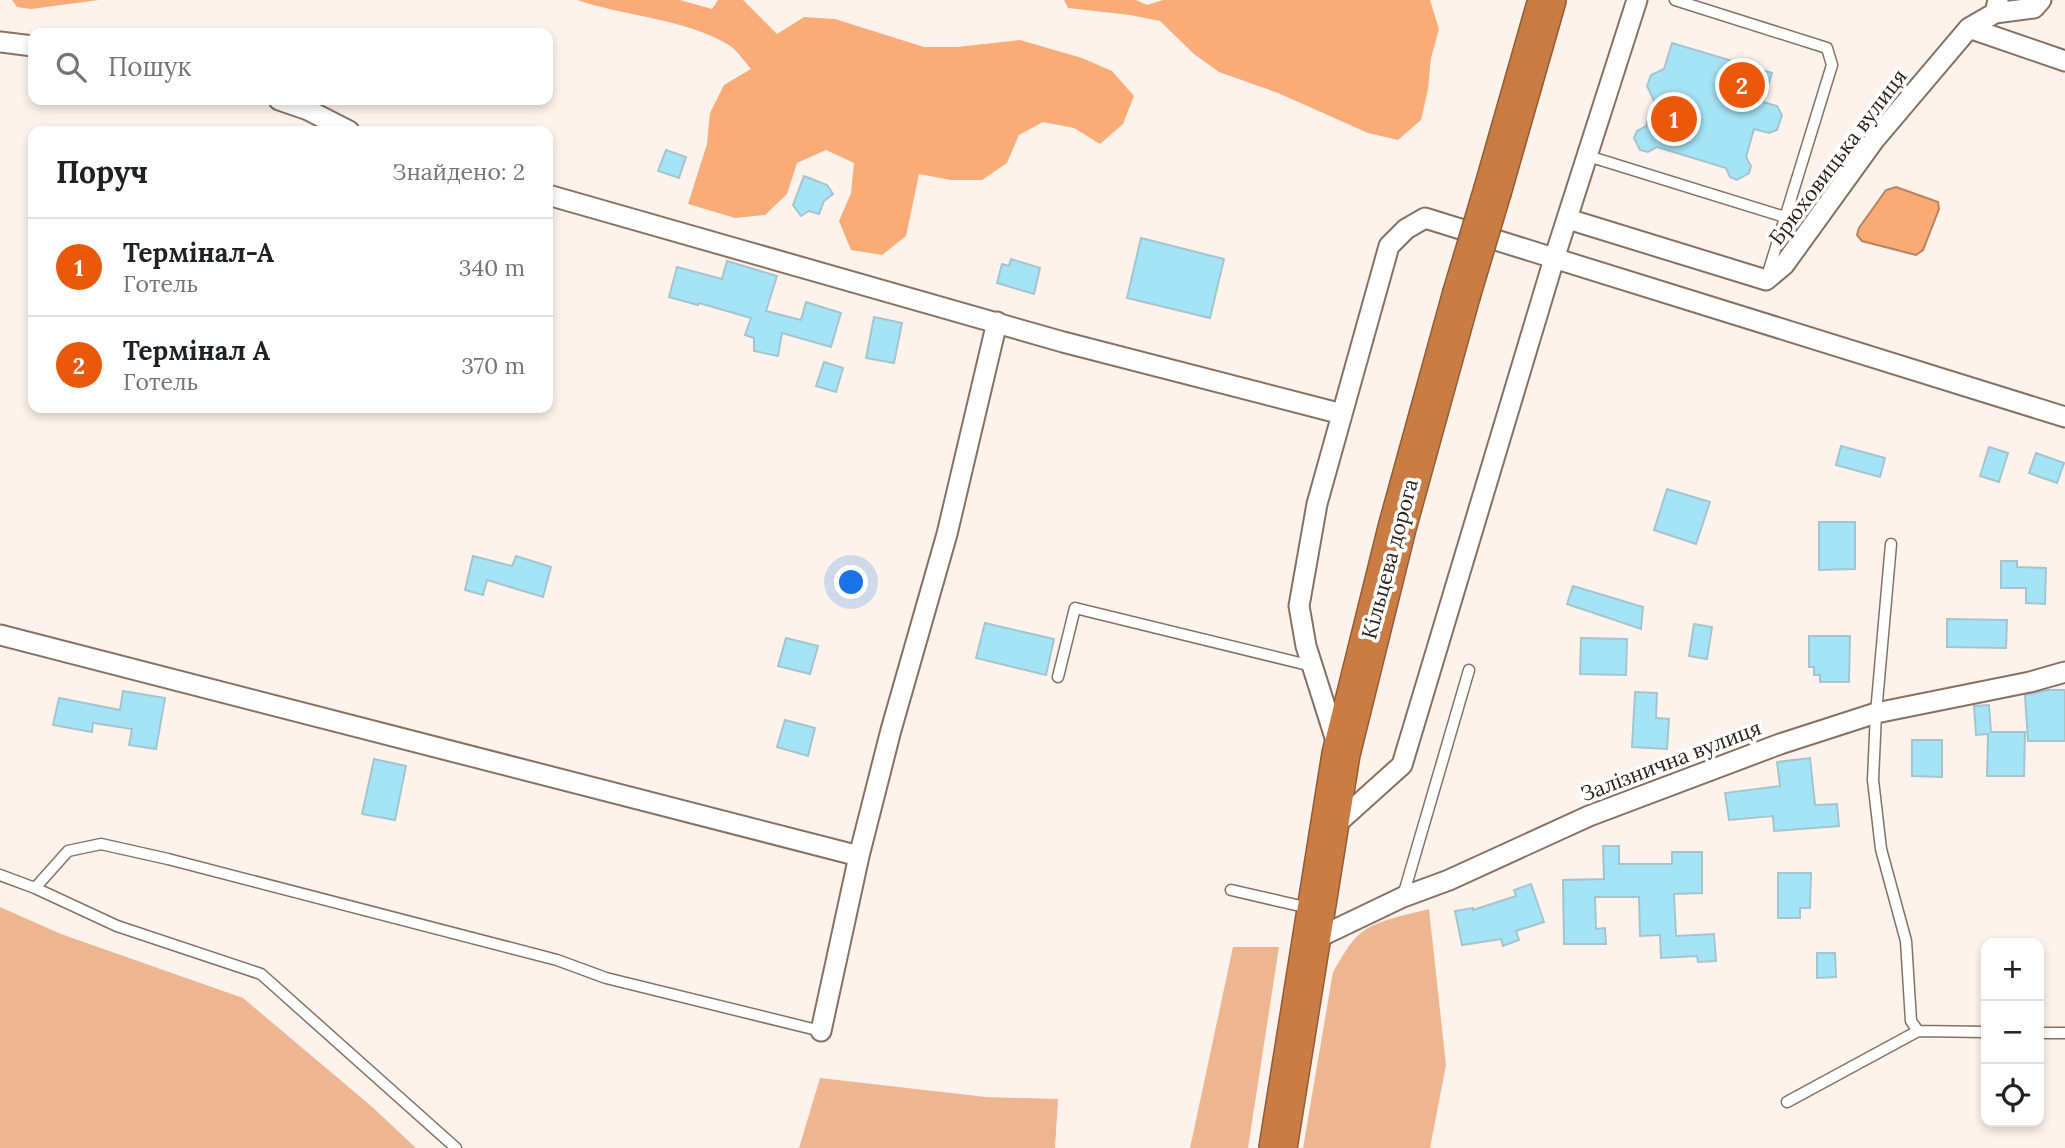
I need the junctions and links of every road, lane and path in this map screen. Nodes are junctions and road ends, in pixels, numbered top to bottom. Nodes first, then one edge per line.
1 (1547, 0) edge
2 (1637, 0) edge
3 (1675, 0) edge
4 (2041, 0) edge
5 (1997, 6) edge
6 (1969, 29) junction
7 (0, 42) edge
8 (28, 45) edge
9 (2065, 61) edge
10 (294, 105) edge
11 (339, 126) edge
12 (1588, 156) junction
13 (553, 196) edge
14 (1785, 217) junction
15 (1568, 219) junction
16 (1554, 260) junction
17 (1766, 280) junction
18 (998, 322) junction
19 (1342, 414) junction
20 (2065, 417) edge
21 (1891, 544) dead end
22 (0, 635) edge
23 (1312, 666) junction
24 (1469, 670) dead end
25 (2065, 672) edge
26 (1058, 677) dead end
27 (1876, 713) junction
28 (1341, 754) junction
29 (1327, 833) junction
30 (859, 856) junction
31 (0, 875) edge
32 (35, 888) junction
33 (1231, 890) dead end
34 (1403, 897) junction
35 (1312, 926) junction
36 (821, 1031) joint
37 (1918, 1031) junction
38 (1981, 1032) edge
39 (2044, 1033) edge
40 (2065, 1033) edge
41 (1787, 1101) dead end
42 (1278, 1142) edge
43 (456, 1148) edge

1 - 28 highway, Кільцева дорога, bridge
2 - 12 street
3 - 14 lane
4 - 5 street
5 - 6 street, Брюховицька вулиця
6 - 9 street
6 - 17 street, Брюховицька вулиця
7 - 8 street
10 - 11 street
12 - 14 lane
12 - 15 street
13 - 18 street
14 - 17 lane
15 - 16 street
15 - 17 street
16 - 19 street
16 - 20 street
16 - 29 street
18 - 19 street
18 - 30 street
19 - 23 street
21 - 27 lane
22 - 30 street
23 - 26 lane
23 - 28 street
24 - 34 lane
25 - 27 street, Залізнична вулиця
27 - 34 street, Залізнична вулиця
27 - 37 lane
28 - 29 highway, Кільцева дорога
29 - 35 highway, Кільцева дорога
30 - 36 street
31 - 32 lane
32 - 36 lane
32 - 43 lane
33 - 35 lane
34 - 35 street, Залізнична вулиця
35 - 42 highway, Кільцева дорога
37 - 38 lane
37 - 41 lane
39 - 40 lane

